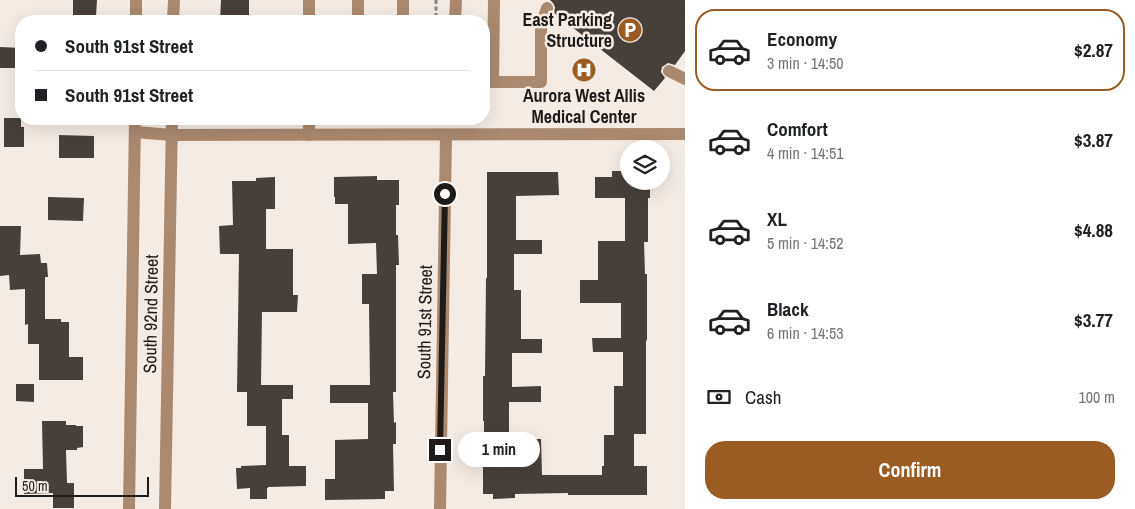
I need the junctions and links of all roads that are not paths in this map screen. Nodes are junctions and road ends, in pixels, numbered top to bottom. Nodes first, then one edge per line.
1 (136, 0) edge
2 (174, 0) edge
3 (309, 0) edge
4 (358, 0) edge
5 (403, 0) edge
6 (456, 0) edge
7 (494, 0) edge
8 (547, 8) dead end
9 (136, 15) edge
10 (173, 15) edge
11 (309, 15) edge
12 (358, 15) edge
13 (403, 15) edge
14 (455, 15) edge
15 (490, 55) edge
16 (670, 71) dead end
17 (685, 79) edge
18 (490, 82) edge
19 (135, 125) edge
20 (172, 125) edge
21 (309, 125) edge
22 (134, 132) junction
23 (685, 134) edge
24 (172, 135) junction
25 (309, 135) junction
26 (446, 135) junction
27 (129, 509) edge
28 (165, 509) edge
29 (440, 509) edge

1 - 9 street
2 - 10 street
3 - 11 street
4 - 12 street
5 - 13 street
6 - 14 street
7 - 15 street
8 - 18 street
16 - 17 street
19 - 22 street, South 92nd Street
20 - 24 street, South 92nd Street
21 - 25 street
22 - 24 street
22 - 27 street, South 92nd Street
23 - 26 street
24 - 25 street
24 - 28 street, South 92nd Street
25 - 26 street
26 - 29 street, South 91st Street

